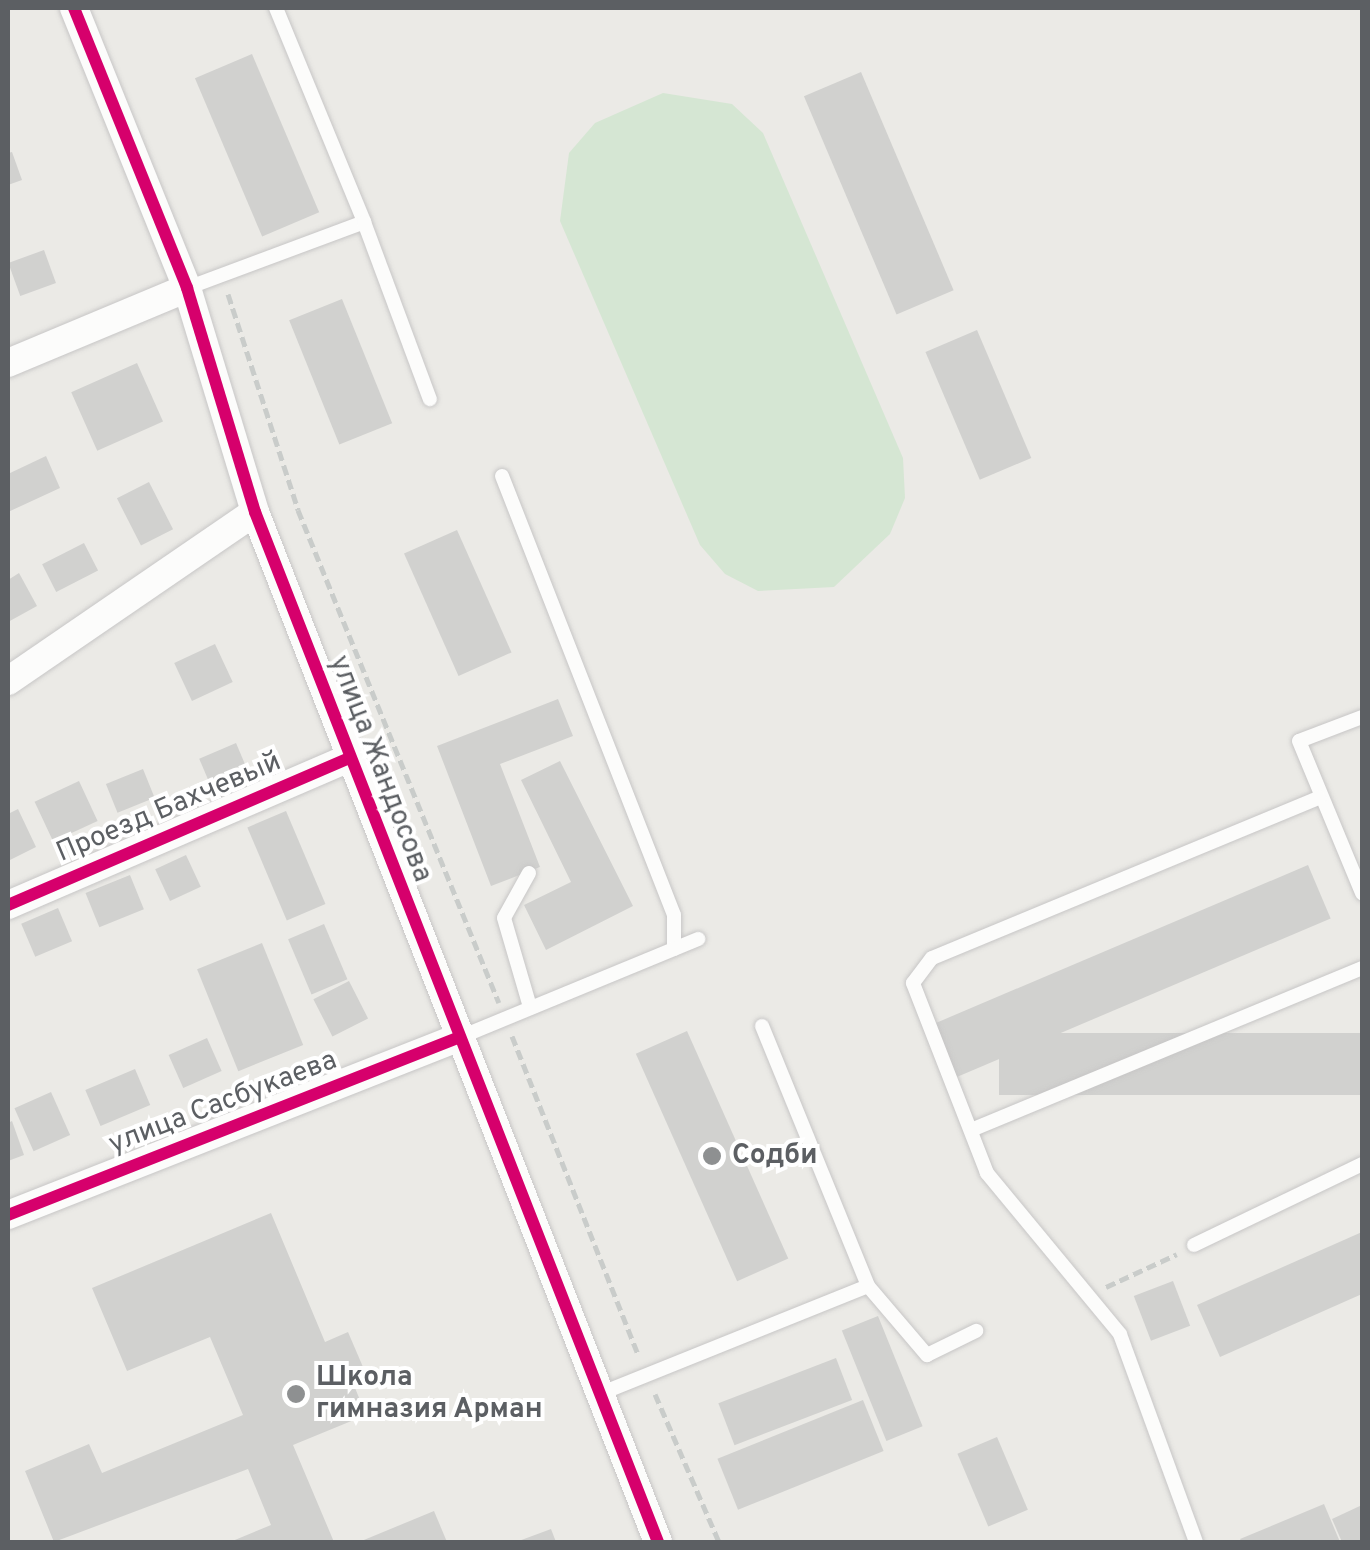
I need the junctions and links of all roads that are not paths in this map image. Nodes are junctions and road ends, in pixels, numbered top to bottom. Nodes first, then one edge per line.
1 (74, 8) edge
2 (276, 8) edge
3 (364, 222) junction
4 (187, 288) junction
5 (8, 363) edge
6 (430, 399) dead end
7 (502, 476) dead end
8 (254, 512) junction
9 (8, 680) edge
10 (1362, 717) edge
11 (349, 758) junction
12 (1319, 798) junction
13 (529, 873) dead end
14 (1362, 893) edge
15 (8, 905) edge
16 (698, 939) dead end
17 (674, 949) junction
18 (1362, 968) edge
19 (530, 1006) junction
20 (762, 1026) dead end
21 (458, 1038) junction
22 (971, 1130) junction
23 (1362, 1164) edge
24 (8, 1215) edge
25 (1194, 1245) road end
26 (868, 1286) junction
27 (976, 1331) dead end
28 (597, 1396) junction
29 (658, 1542) edge
30 (1196, 1542) edge

1 - 4 street, улица Жандосова
2 - 3 lane
3 - 4 lane
3 - 6 lane
4 - 5 street
4 - 8 street, улица Жандосова
7 - 17 lane
8 - 9 street
8 - 11 street, улица Жандосова
10 - 12 lane
11 - 15 street, Проезд Бахчевый
11 - 21 street, улица Жандосова
12 - 14 lane
12 - 22 lane
13 - 19 lane
16 - 17 lane
17 - 19 lane
18 - 22 lane
19 - 21 lane
20 - 26 lane
21 - 24 street, улица Сасбукаева
21 - 28 street, улица Жандосова
22 - 30 lane
23 - 25 lane
26 - 27 lane
26 - 28 lane
28 - 29 street, улица Жандосова

